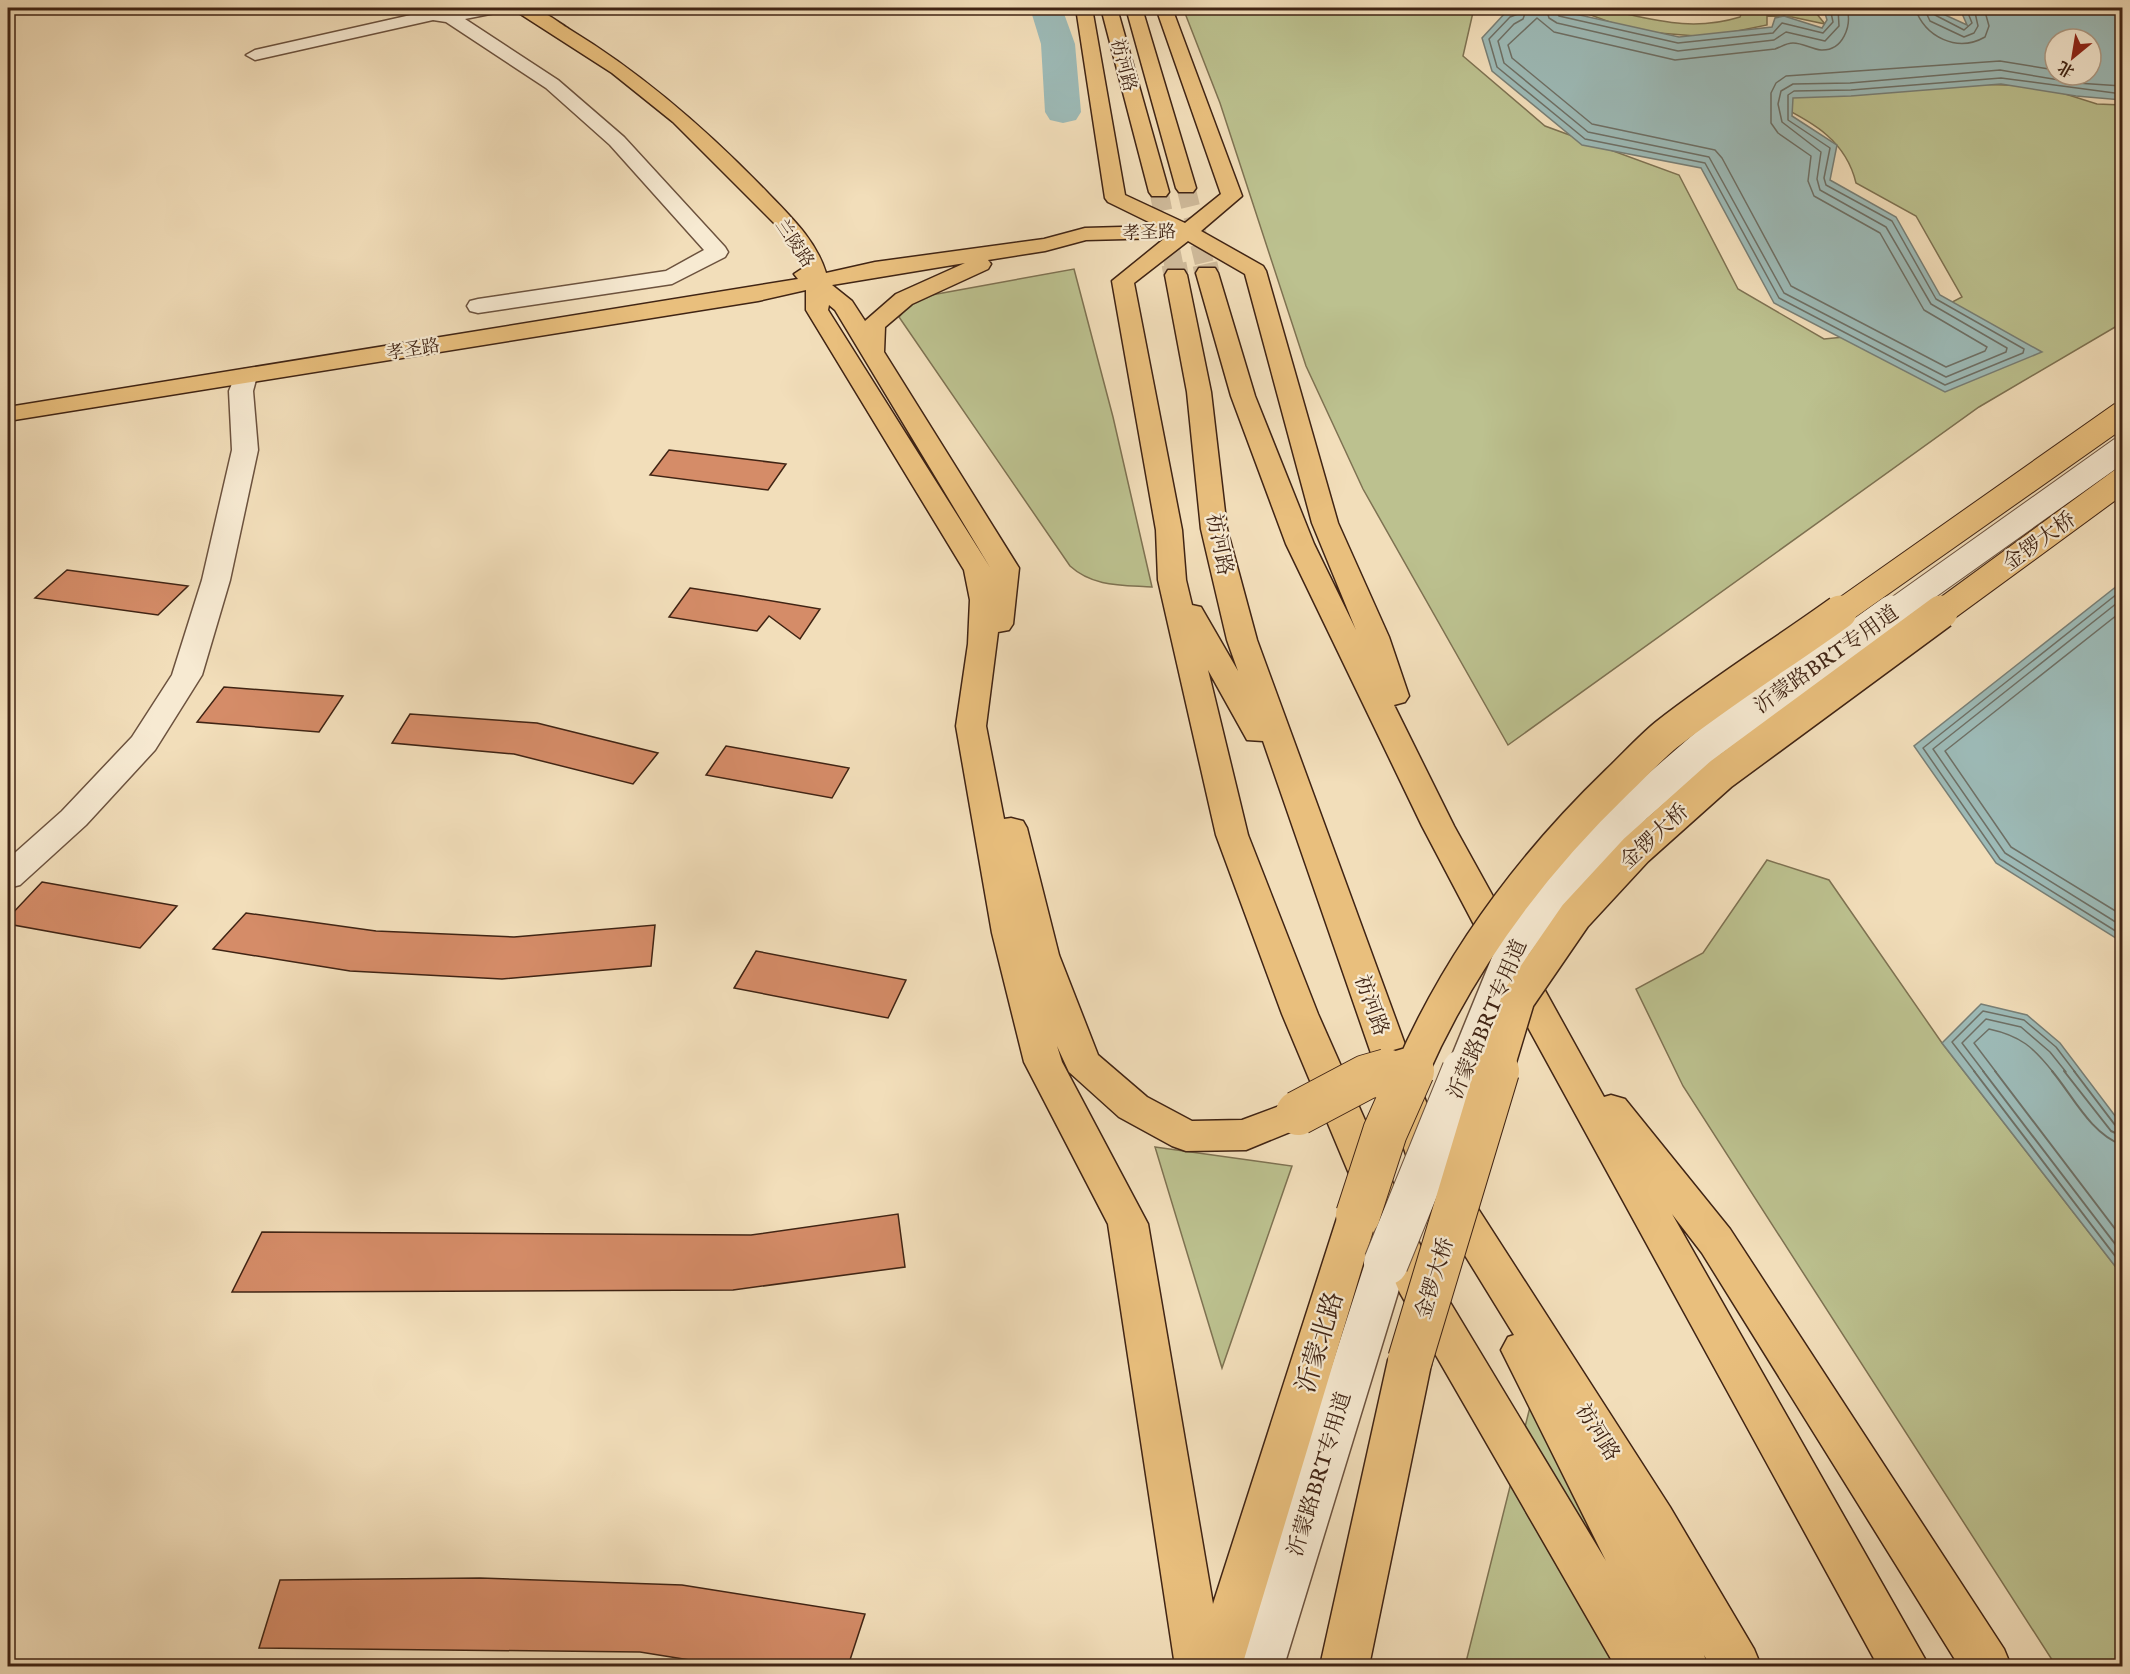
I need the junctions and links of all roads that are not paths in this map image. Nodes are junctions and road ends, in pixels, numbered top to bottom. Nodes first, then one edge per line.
1 (495, 8) edge
2 (519, 8) edge
3 (1084, 8) edge
4 (1108, 8) edge
5 (1134, 8) edge
6 (1164, 8) edge
7 (451, 17) junction
8 (255, 55) dead end
9 (1186, 188) tunnel mouth
10 (1159, 192) tunnel mouth
11 (1186, 231) junction
12 (770, 235) dead end
13 (989, 260) junction
14 (789, 263) dead end
15 (818, 283) junction
16 (478, 306) dead end
17 (872, 352) junction
18 (245, 376) junction
19 (8, 406) edge
20 (8, 414) edge
21 (2122, 414) edge
22 (2122, 449) edge
23 (2122, 480) edge
24 (1173, 580) junction
25 (1303, 813) junction
26 (1438, 826) junction
27 (8, 877) edge
28 (1548, 1031) junction
29 (1413, 1063) junction
30 (1430, 1166) junction
31 (1199, 1666) edge
32 (1218, 1666) edge
33 (1259, 1666) edge
34 (1344, 1666) edge
35 (1642, 1666) edge
36 (1684, 1666) edge
37 (1737, 1666) edge
38 (1904, 1666) edge
39 (1987, 1666) edge

1 - 7 street
1 - 12 main road, 兰陵路
2 - 15 main road, 兰陵路
3 - 11 main road, 祊河路
4 - 10 main road, 祊河路
5 - 9 main road, 祊河路
6 - 11 main road
7 - 8 street
7 - 16 street
11 - 13 main road, 孝圣路
11 - 15 main road, 孝圣路
11 - 24 main road
11 - 26 main road, 祊河路
13 - 15 main road, 孝圣路
13 - 17 main road
14 - 15 main road, 兰陵路
15 - 17 main road
15 - 18 main road, 孝圣路
15 - 19 main road, 孝圣路
15 - 31 main road
17 - 29 main road, bridge
18 - 20 main road, 孝圣路
18 - 27 street
21 - 29 main road, 沂蒙北路, bridge
22 - 33 street, 沂蒙路BRT专用道, bridge
23 - 34 main road, 金锣大桥, bridge
24 - 25 main road
24 - 35 main road
25 - 26 main road, 祊河路
25 - 30 main road, 祊河路
26 - 28 main road, 祊河路
28 - 38 main road, 祊河路
28 - 39 main road
29 - 32 main road, 沂蒙北路, bridge
30 - 36 main road
30 - 37 main road, 祊河路

